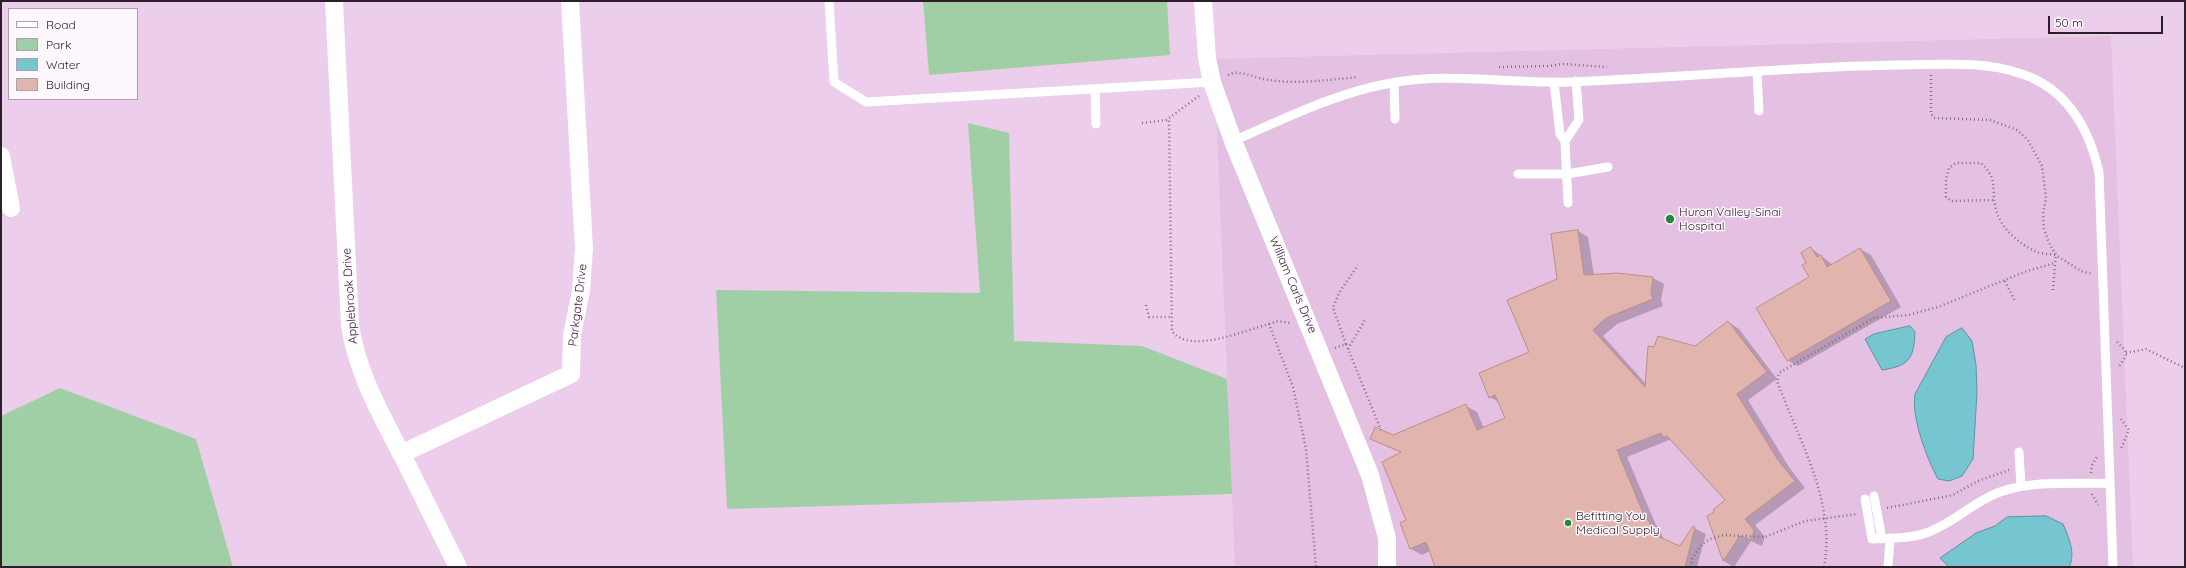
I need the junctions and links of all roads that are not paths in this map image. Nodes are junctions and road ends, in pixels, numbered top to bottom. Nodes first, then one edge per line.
1 (334, 1) edge
2 (570, 1) edge
3 (829, 1) edge
4 (1203, 1) edge
5 (1757, 71) junction
6 (1576, 81) junction
7 (1212, 82) junction
8 (1394, 82) junction
9 (1554, 82) junction
10 (1095, 89) junction
11 (1759, 111) dead end
12 (1395, 119) dead end
13 (1096, 124) dead end
14 (1233, 141) junction
15 (1565, 141) junction
16 (1, 156) edge
17 (1608, 167) dead end
18 (1518, 174) dead end
19 (1567, 174) junction
20 (1568, 203) dead end
21 (11, 208) dead end
22 (2019, 452) dead end
23 (401, 454) junction
24 (2109, 483) junction
25 (2021, 486) junction
26 (1870, 498) dead end
27 (1873, 512) junction
28 (1886, 538) junction
29 (458, 567) edge
30 (1387, 567) edge
31 (1888, 567) edge
32 (2113, 567) edge

1 - 23 street, Applebrook Drive
2 - 23 street, Parkgate Drive
3 - 10 lane
4 - 7 street, William Carls Drive
5 - 6 lane
5 - 11 lane
5 - 24 lane
6 - 9 lane
6 - 15 lane
7 - 10 lane
7 - 14 street, William Carls Drive
8 - 9 lane
8 - 12 lane
8 - 14 lane
9 - 15 lane
10 - 13 lane
14 - 30 street, William Carls Drive
15 - 19 lane
16 - 21 street
17 - 19 lane
18 - 19 lane
19 - 20 lane
22 - 25 lane
23 - 29 street, Applebrook Drive
24 - 25 lane
24 - 32 lane
25 - 28 lane
26 - 27 lane
27 - 28 lane
27 - 28 lane
28 - 31 lane

